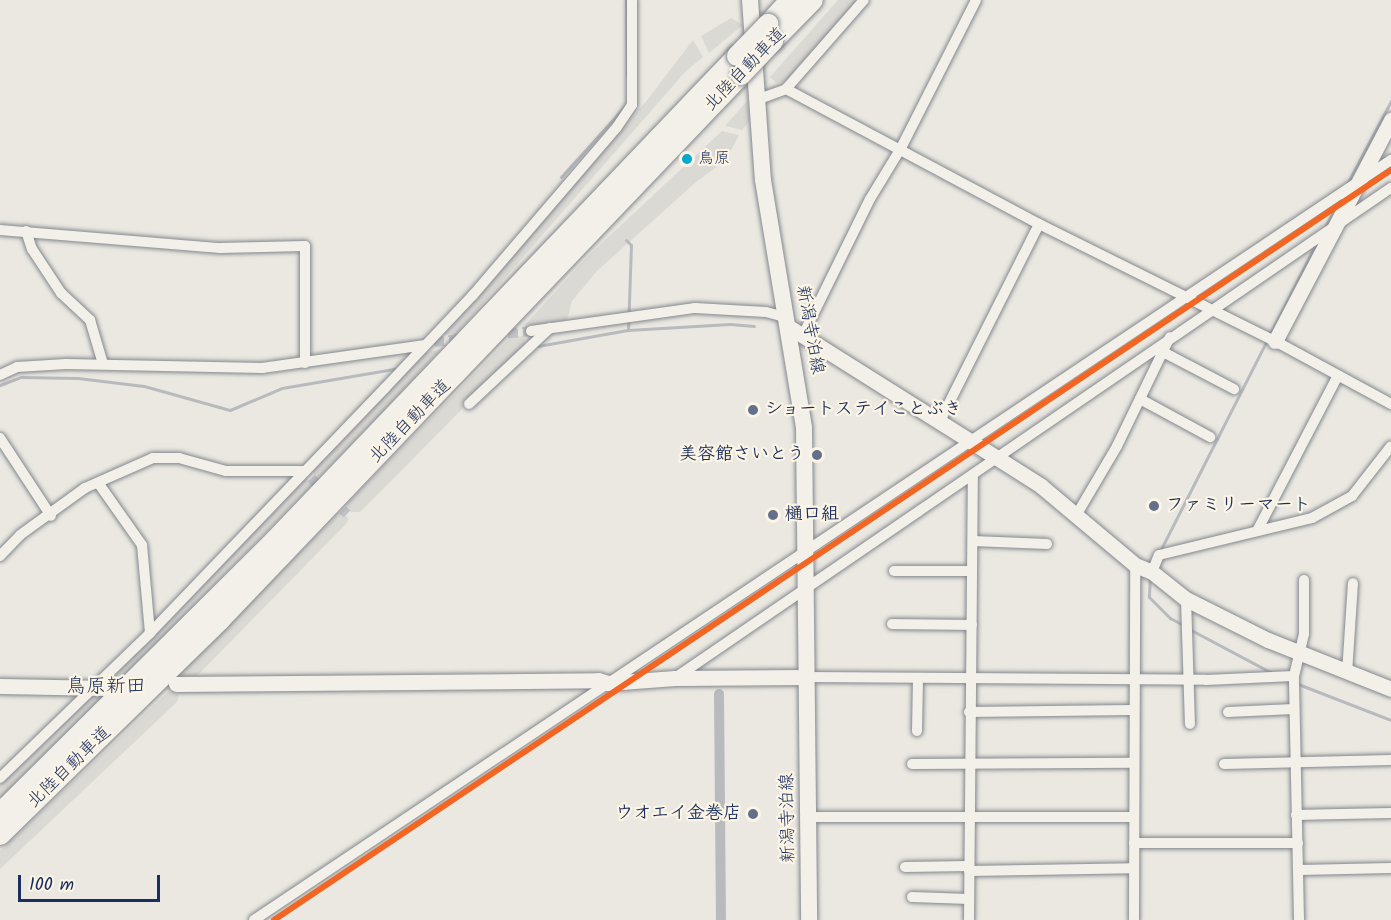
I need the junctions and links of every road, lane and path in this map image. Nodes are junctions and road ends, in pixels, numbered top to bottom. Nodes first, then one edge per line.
1 (632, 0) edge
2 (750, 0) edge
3 (790, 0) edge
4 (813, 0) edge
5 (864, 0) edge
6 (976, 0) edge
7 (770, 33) junction
8 (786, 88) junction
9 (759, 99) junction
10 (1391, 120) edge
11 (901, 148) junction
12 (1391, 160) edge
13 (1357, 184) junction
14 (1391, 188) edge
15 (1039, 224) junction
16 (1335, 226) junction
17 (0, 230) edge
18 (26, 231) junction
19 (1186, 297) junction
20 (1210, 309) junction
21 (551, 327) junction
22 (797, 330) junction
23 (531, 331) tunnel mouth
24 (1171, 336) junction
25 (1275, 341) junction
26 (429, 344) junction
27 (1165, 353) junction
28 (305, 363) junction
29 (103, 364) junction
30 (0, 375) edge
31 (1337, 377) junction
32 (1234, 389) dead end
33 (1140, 399) junction
34 (469, 404) dead end
35 (1391, 404) edge
36 (940, 421) junction
37 (1210, 437) dead end
38 (0, 438) edge
39 (971, 440) junction
40 (1391, 446) edge
41 (999, 459) junction
42 (308, 475) junction
43 (973, 476) junction
44 (99, 484) junction
45 (1077, 514) junction
46 (51, 516) junction
47 (1257, 531) junction
48 (973, 541) junction
49 (1047, 544) dead end
50 (805, 551) junction
51 (0, 556) edge
52 (1135, 565) junction
53 (894, 571) dead end
54 (972, 571) junction
55 (1152, 572) junction
56 (1304, 580) dead end
57 (1353, 583) dead end
58 (805, 585) junction
59 (1186, 599) junction
60 (892, 624) dead end
61 (972, 625) junction
62 (150, 633) junction
63 (1298, 650) junction
64 (1347, 673) junction
65 (1294, 676) junction
66 (804, 677) junction
67 (675, 678) junction
68 (1189, 679) junction
69 (918, 680) junction
70 (1133, 680) junction
71 (972, 681) junction
72 (608, 683) junction
73 (176, 684) dead end
74 (0, 686) edge
75 (102, 687) junction
76 (1391, 689) edge
77 (1294, 709) junction
78 (1132, 710) junction
79 (969, 712) junction
80 (1228, 712) dead end
81 (1190, 724) dead end
82 (917, 731) dead end
83 (1295, 759) junction
84 (1391, 760) edge
85 (912, 764) dead end
86 (1133, 764) junction
87 (1224, 764) dead end
88 (970, 766) junction
89 (0, 778) edge
90 (0, 813) edge
91 (1391, 813) edge
92 (1296, 815) junction
93 (811, 817) junction
94 (1134, 817) junction
95 (969, 819) junction
96 (0, 835) edge
97 (1134, 843) junction
98 (1298, 843) junction
99 (905, 867) dead end
100 (1133, 868) junction
101 (1391, 868) edge
102 (969, 869) junction
103 (1299, 870) junction
104 (912, 897) dead end
105 (969, 899) junction
106 (254, 920) edge
107 (809, 920) edge
108 (969, 920) edge
109 (1134, 920) edge
110 (1299, 920) edge

1 - 26 street
2 - 9 main road, 新潟寺泊線
3 - 7 highway, 北陸自動車道
4 - 7 highway, 北陸自動車道
5 - 8 street
6 - 11 street
7 - 90 highway, 北陸自動車道, bridge
7 - 96 highway, 北陸自動車道, bridge
8 - 9 street
8 - 11 street
9 - 22 main road, 新潟寺泊線
10 - 13 street
11 - 15 street
11 - 22 street
12 - 13 street
13 - 16 street
13 - 19 street
14 - 16 street
15 - 19 street
15 - 36 street
16 - 20 street
16 - 25 street
17 - 18 street
18 - 28 street
18 - 29 street
19 - 20 street
19 - 39 street
20 - 24 street
20 - 25 street
21 - 22 street
21 - 23 street
21 - 34 street
22 - 36 street
22 - 50 main road, 新潟寺泊線
24 - 27 street
24 - 41 street
25 - 31 street
26 - 28 street
26 - 42 street
27 - 32 street
27 - 33 street
28 - 29 street
29 - 30 street
31 - 35 street
31 - 47 street
33 - 37 street
33 - 45 street
36 - 39 street
38 - 46 street
39 - 41 street
39 - 50 street
40 - 47 street
41 - 43 street
41 - 45 street
42 - 44 street
42 - 62 street
43 - 48 street
43 - 58 street
44 - 46 street
44 - 62 street
45 - 52 street
46 - 51 street
47 - 55 street
48 - 49 street
48 - 54 street
50 - 58 main road, 新潟寺泊線
50 - 72 street
52 - 55 street
52 - 70 street
53 - 54 street
54 - 61 street
55 - 59 street
56 - 63 street
57 - 64 street
58 - 66 main road, 新潟寺泊線
58 - 67 street
59 - 63 street
59 - 68 street
60 - 61 street
61 - 71 street
62 - 75 street
63 - 64 street
63 - 65 street
64 - 76 street
65 - 68 street
65 - 77 street
66 - 67 street
66 - 69 street
66 - 93 main road, 新潟寺泊線
67 - 72 street
68 - 70 street
68 - 81 street
69 - 71 street
69 - 82 street
70 - 71 street
70 - 78 street
71 - 79 street
72 - 73 street
72 - 106 street
74 - 75 street
75 - 89 street
77 - 80 street
77 - 83 street
78 - 79 street
78 - 86 street
79 - 88 street
83 - 84 street
83 - 87 street
83 - 92 street
85 - 88 street
86 - 88 street
86 - 94 street
88 - 95 street
91 - 92 street
92 - 98 street
93 - 95 street
93 - 107 main road, 新潟寺泊線
94 - 95 street
94 - 97 street
95 - 102 street
97 - 98 street
97 - 100 street
98 - 103 street
99 - 102 street
100 - 102 street
100 - 109 street
101 - 103 street
102 - 105 street
103 - 110 street
104 - 105 street
105 - 108 street

